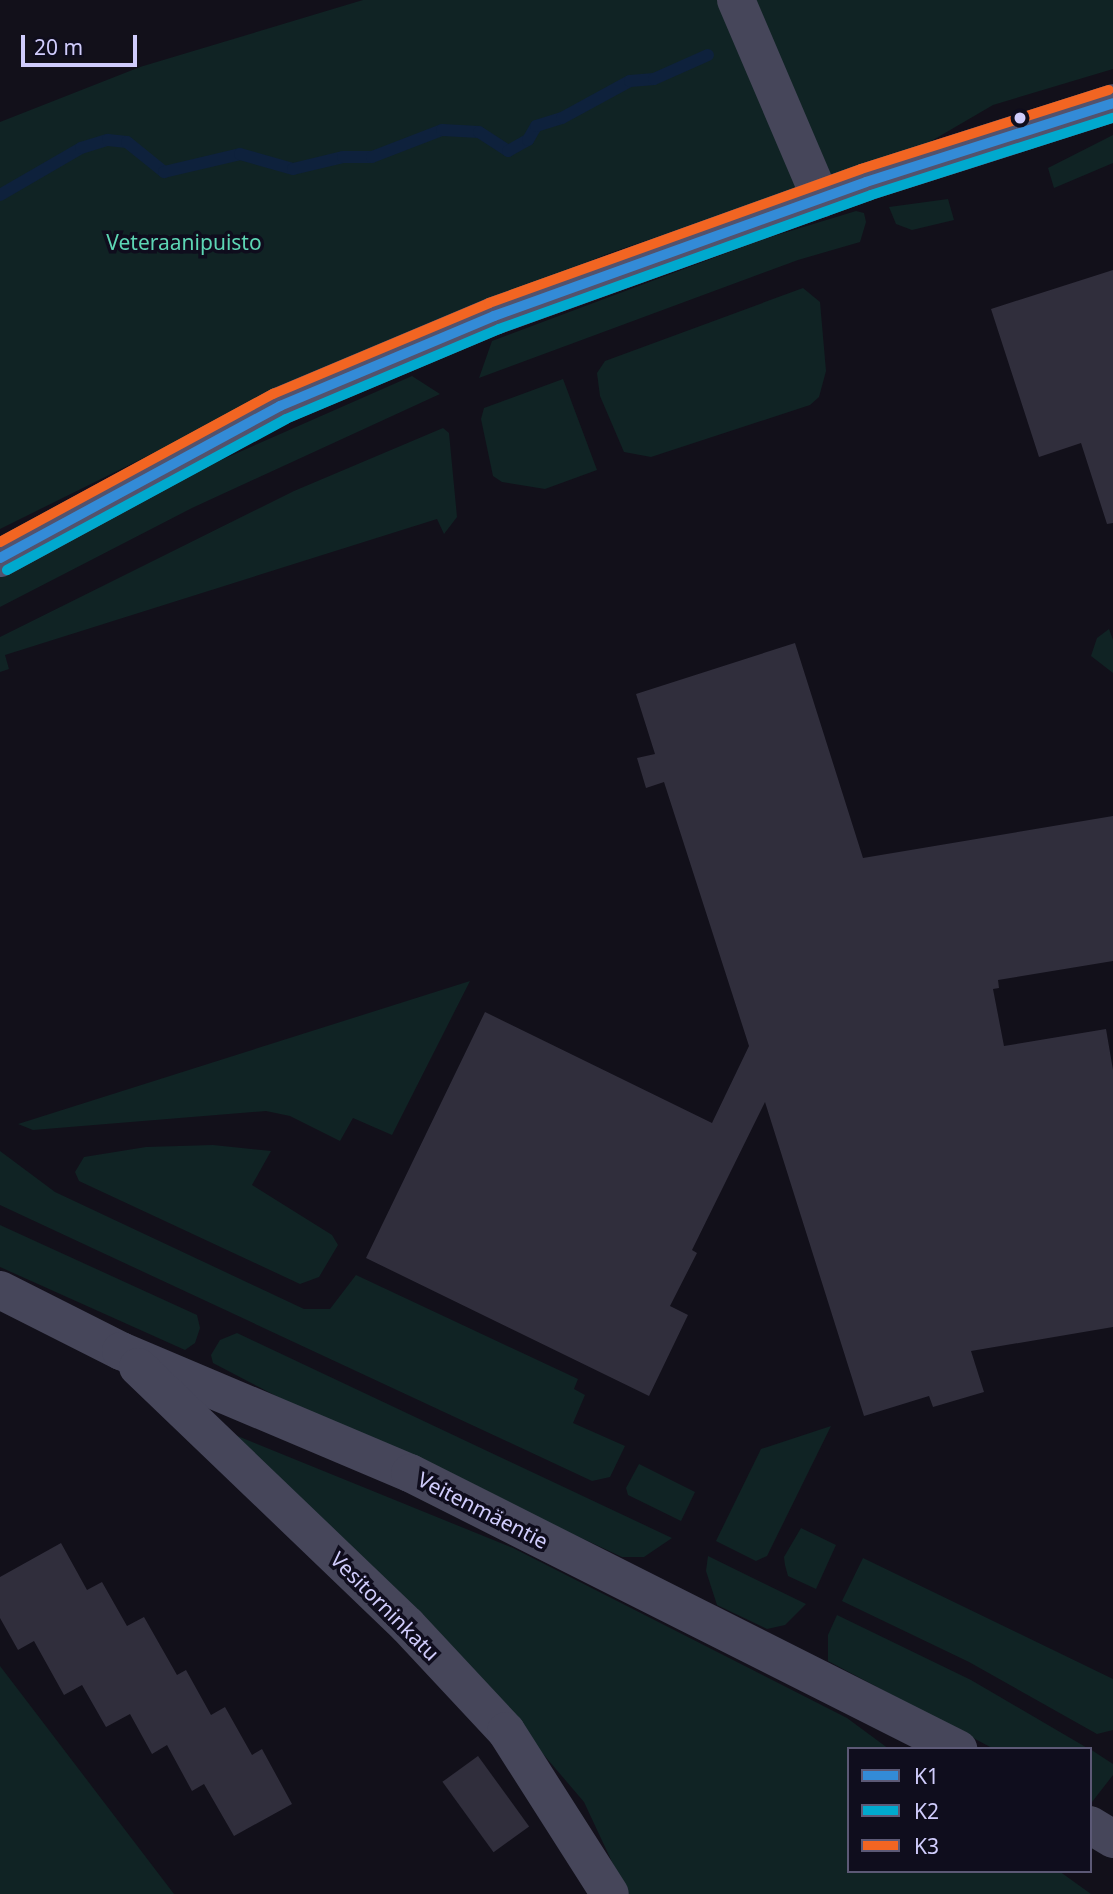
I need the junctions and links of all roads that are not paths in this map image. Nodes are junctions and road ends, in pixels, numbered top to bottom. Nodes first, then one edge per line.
1 (736, 0) edge
2 (1113, 103) edge
3 (821, 199) junction
4 (0, 558) edge
5 (0, 1290) edge
6 (121, 1351) junction
7 (954, 1747) edge
8 (1092, 1826) edge
9 (1113, 1839) edge
10 (610, 1894) edge

1 - 3 street
2 - 3 street
3 - 4 street
5 - 6 street, Veitenmäentie
6 - 7 street, Veitenmäentie
6 - 10 street, Vesitorninkatu
8 - 9 street

